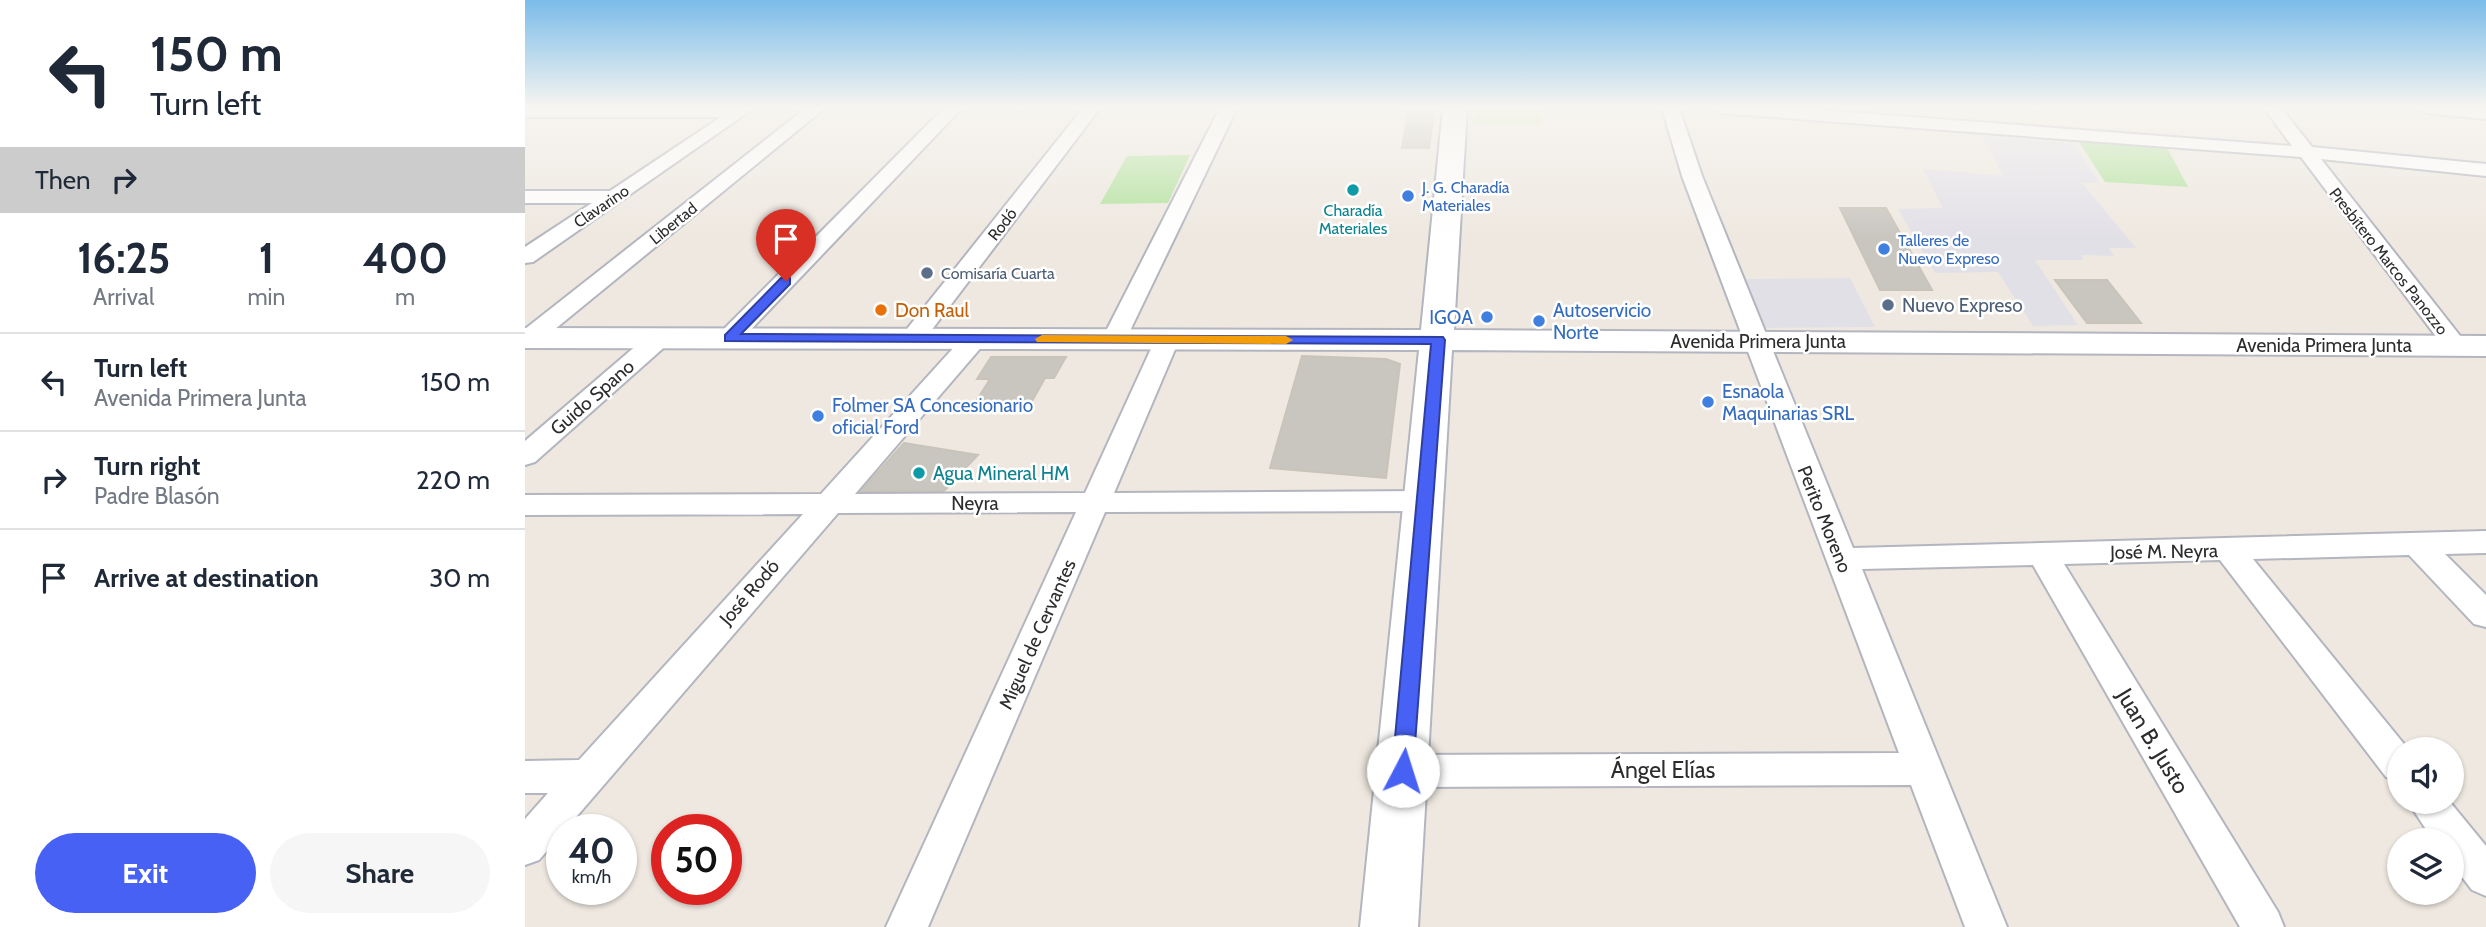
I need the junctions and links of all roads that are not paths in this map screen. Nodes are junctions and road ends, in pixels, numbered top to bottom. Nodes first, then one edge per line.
1 (682, 151) edge
2 (762, 151) edge
3 (912, 151) edge
4 (1058, 151) edge
5 (1208, 151) edge
6 (1452, 151) edge
7 (1684, 151) edge
8 (2294, 151) edge
9 (2304, 152) junction
10 (2486, 170) edge
11 (525, 197) edge
12 (613, 197) junction
13 (525, 257) edge
14 (527, 338) edge
15 (660, 338) junction
16 (729, 338) junction
17 (912, 339) junction
18 (975, 339) junction
19 (1114, 339) junction
20 (1167, 340) junction
21 (1438, 340) junction
22 (1755, 341) junction
23 (2471, 346) edge
24 (525, 456) edge
25 (1425, 501) junction
26 (1096, 502) junction
27 (827, 504) junction
28 (525, 505) edge
29 (2486, 542) edge
30 (2417, 544) junction
31 (2228, 549) junction
32 (2042, 554) junction
33 (1841, 559) junction
34 (2486, 615) edge
35 (2387, 751) edge
36 (1924, 769) junction
37 (1403, 771) junction
38 (587, 776) junction
39 (525, 777) edge
40 (2437, 814) edge
41 (525, 847) edge
42 (2483, 869) edge
43 (907, 927) edge
44 (1389, 927) edge
45 (1986, 927) edge
46 (2263, 927) edge

1 - 12 street, Clavarino
2 - 14 street, Libertad
3 - 16 street
4 - 17 street, Rodó
5 - 19 street
6 - 21 main road
7 - 22 street, Perito Moreno
8 - 9 street
9 - 10 street
9 - 23 street, Presbítero Marcos Panozzo
11 - 12 street
12 - 13 street, Clavarino
14 - 15 main road, Avenida Primera Junta
15 - 16 main road, Avenida Primera Junta
15 - 24 street, Guido Spano
16 - 17 main road, Avenida Primera Junta
17 - 18 main road, Avenida Primera Junta
18 - 19 main road, Avenida Primera Junta
18 - 27 street, José Rodó
19 - 20 main road, Avenida Primera Junta
20 - 21 main road, Avenida Primera Junta
20 - 26 street, Miguel de Cervantes
21 - 22 main road, Avenida Primera Junta
21 - 25 main road
22 - 23 main road, Avenida Primera Junta
22 - 33 street, Perito Moreno
25 - 26 street, Neyra
25 - 37 main road
26 - 27 street, Neyra
26 - 43 street, Miguel de Cervantes
27 - 28 street, Neyra
27 - 38 street, José Rodó
29 - 30 street, José M. Neyra
30 - 31 street, José M. Neyra
30 - 34 street
31 - 32 street, José M. Neyra
31 - 35 street
32 - 33 street, José M. Neyra
32 - 46 street, Juan B. Justo
33 - 36 street, Perito Moreno
36 - 37 street, Ángel Elías
36 - 45 street, Perito Moreno
37 - 44 main road
38 - 39 street
38 - 41 street, José Rodó
40 - 42 street

